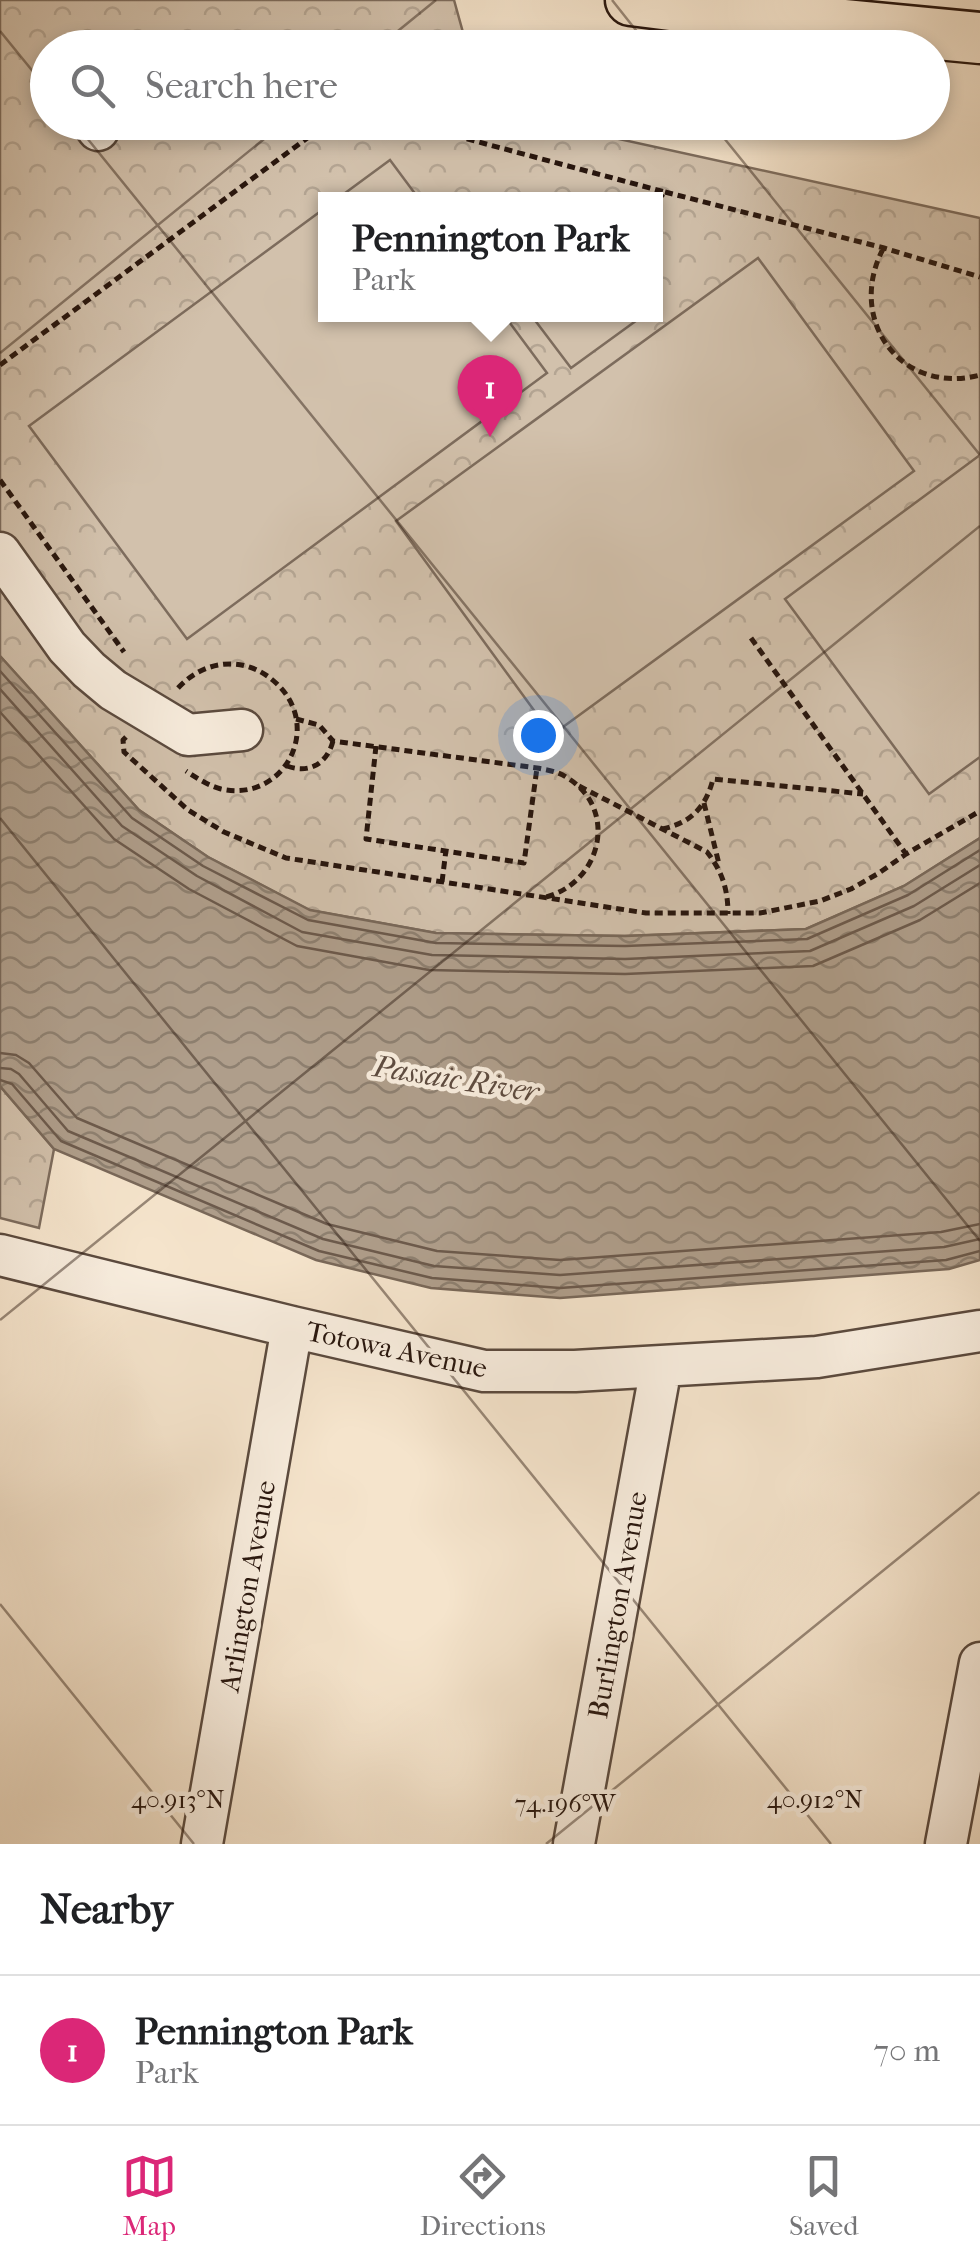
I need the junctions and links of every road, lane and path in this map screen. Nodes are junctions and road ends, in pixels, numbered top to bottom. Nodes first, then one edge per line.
1 (631, 0) edge
2 (779, 9) edge
3 (925, 30) edge
4 (950, 34) edge
5 (980, 38) edge
6 (305, 140) edge
7 (471, 140) edge
8 (664, 192) joint
9 (884, 248) junction
10 (980, 277) edge
11 (0, 365) edge
12 (980, 375) edge
13 (0, 480) edge
14 (0, 553) edge
15 (751, 638) dead end
16 (124, 652) dead end
17 (173, 695) dead end
18 (296, 719) junction
19 (242, 730) dead end
20 (130, 731) dead end
21 (333, 740) junction
22 (376, 746) junction
23 (176, 763) dead end
24 (286, 766) junction
25 (536, 768) junction
26 (577, 785) junction
27 (863, 794) junction
28 (704, 803) junction
29 (980, 811) edge
30 (662, 829) junction
31 (446, 850) junction
32 (906, 854) junction
33 (721, 873) junction
34 (442, 882) junction
35 (543, 897) junction
36 (728, 914) junction
37 (0, 1255) edge
38 (292, 1328) junction
39 (980, 1332) edge
40 (660, 1367) junction
41 (980, 1663) edge
42 (202, 1844) edge
43 (574, 1844) edge
44 (946, 1844) edge

1 - 2 main road
2 - 3 main road
4 - 5 main road
6 - 11 path
7 - 8 path
8 - 9 path
9 - 10 path
9 - 12 path
13 - 16 path
14 - 19 street
15 - 27 path
17 - 18 path
18 - 21 path
18 - 24 path
20 - 34 path
21 - 22 path
21 - 24 path
22 - 25 path
22 - 31 path
23 - 24 path
25 - 26 path
25 - 31 path
26 - 30 path
26 - 35 path
27 - 28 path
27 - 32 path
28 - 30 path
28 - 33 path
29 - 32 path
30 - 33 path
31 - 34 path
32 - 36 path
33 - 36 path
34 - 35 path
35 - 36 path
37 - 38 street, Totowa Avenue
38 - 40 street, Totowa Avenue
38 - 42 street, Arlington Avenue
39 - 40 street, Totowa Avenue
40 - 43 street, Burlington Avenue
41 - 44 street

